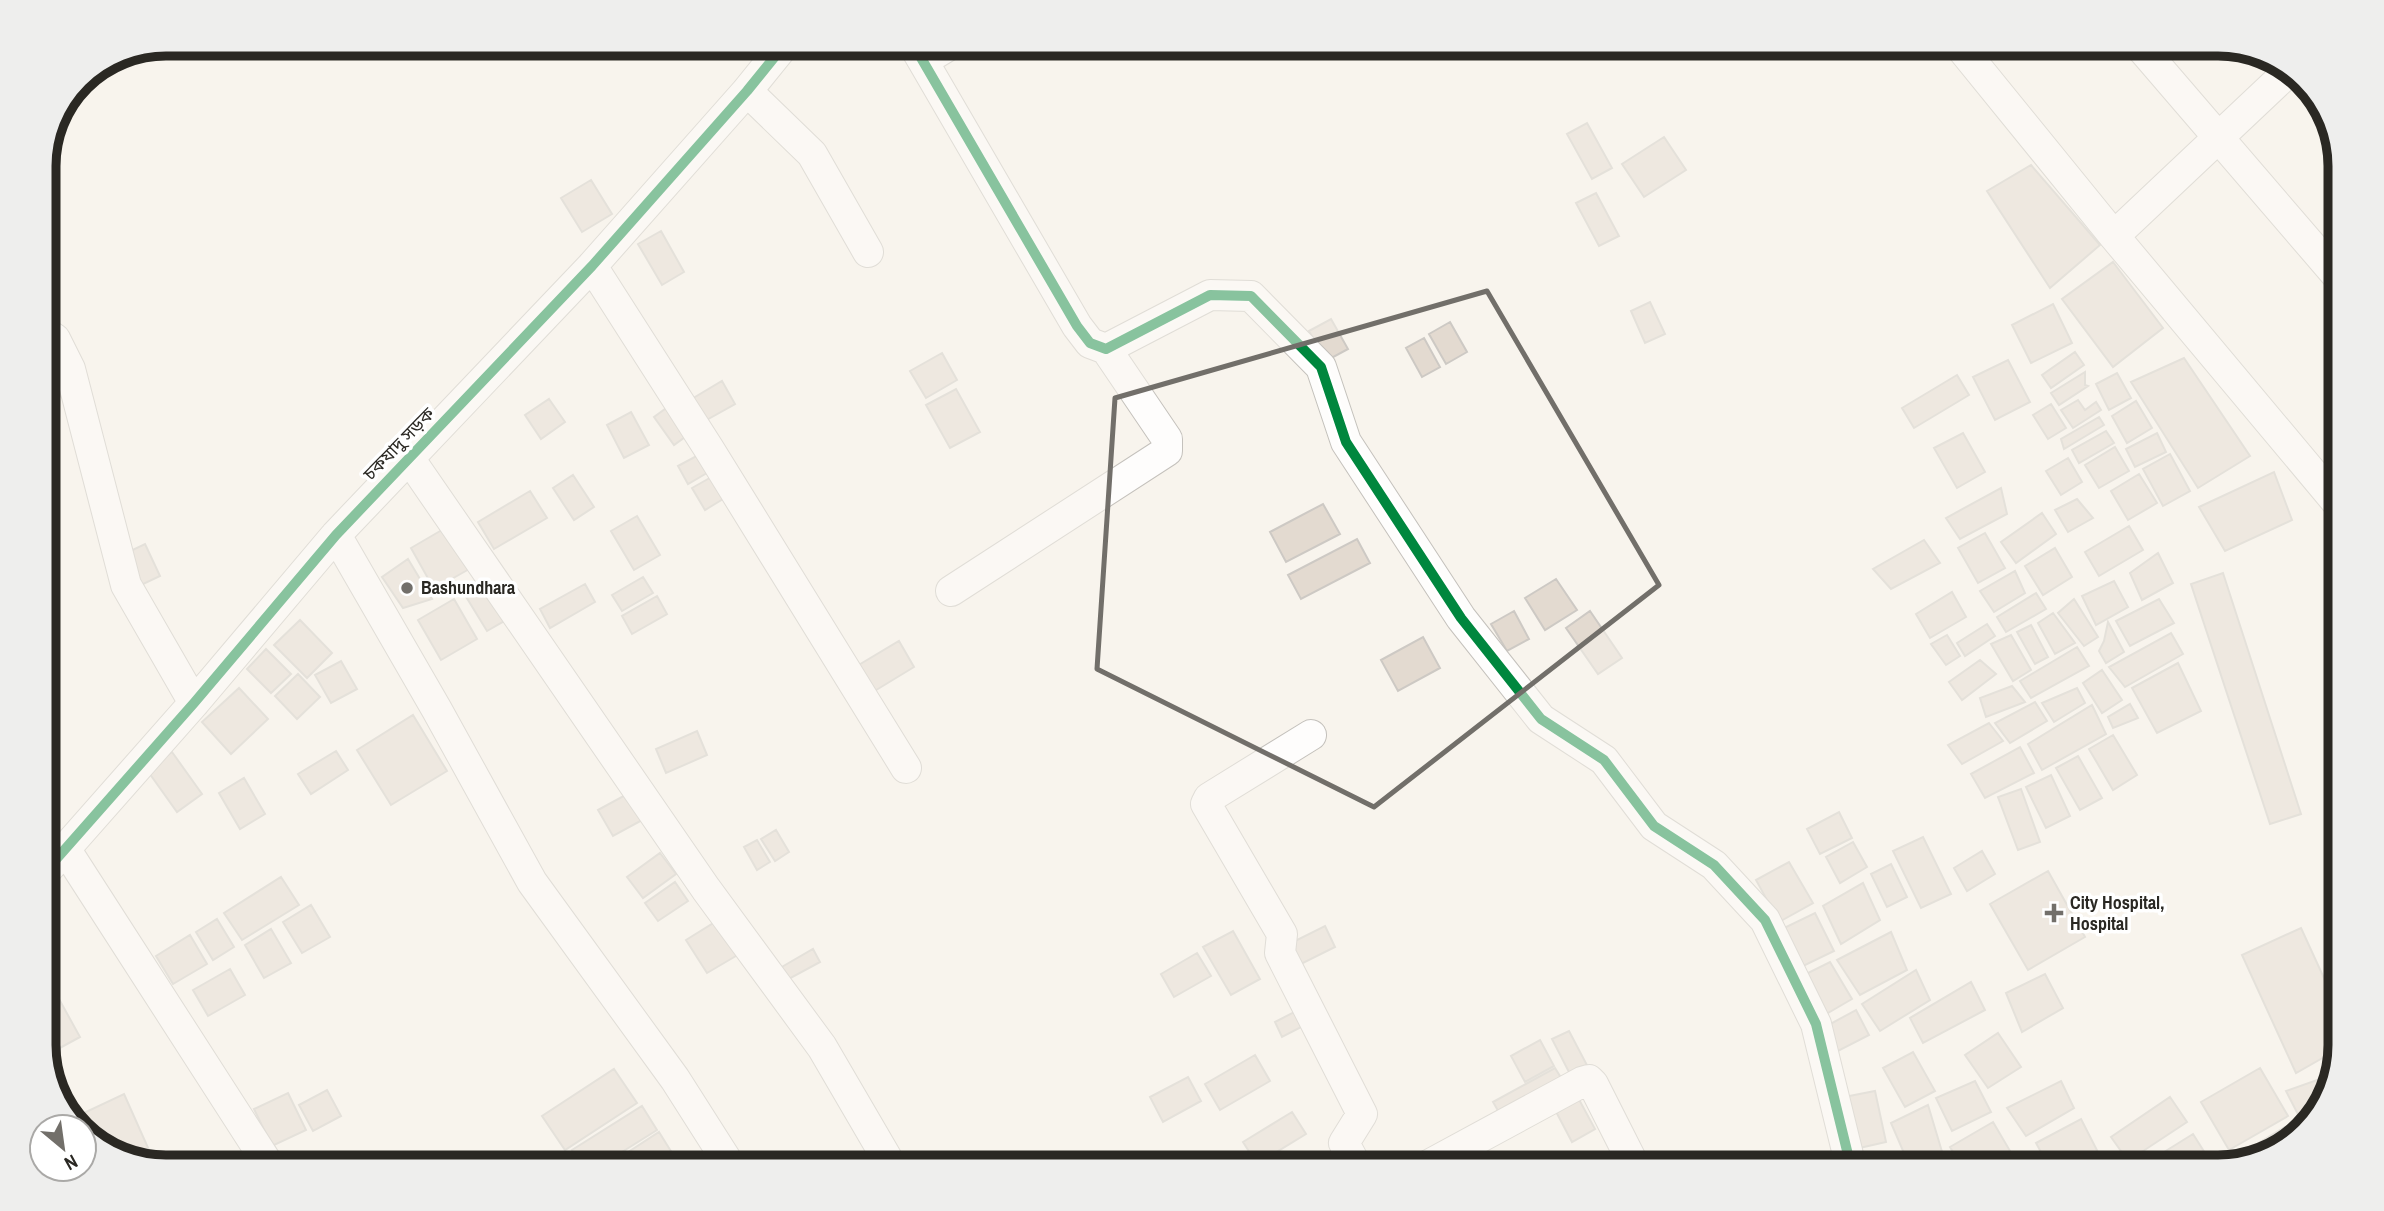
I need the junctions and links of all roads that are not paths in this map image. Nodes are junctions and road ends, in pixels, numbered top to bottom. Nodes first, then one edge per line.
1 (775, 56) edge
2 (920, 56) edge
3 (1968, 56) edge
4 (2149, 56) edge
5 (2282, 77) edge
6 (747, 91) junction
7 (2219, 136) junction
8 (2114, 236) junction
9 (869, 252) dead end
10 (2328, 265) edge
11 (592, 266) junction
12 (56, 341) edge
13 (1106, 349) junction
14 (410, 458) junction
15 (2328, 492) edge
16 (336, 535) junction
17 (951, 591) dead end
18 (194, 703) junction
19 (1311, 735) dead end
20 (906, 768) dead end
21 (66, 850) junction
22 (56, 860) edge
23 (262, 1155) edge
24 (723, 1155) edge
25 (885, 1155) edge
26 (1350, 1155) edge
27 (1448, 1155) edge
28 (1629, 1155) edge
29 (1848, 1155) edge

1 - 6 street, চকযাদু সড়ক
2 - 13 street
3 - 8 street
4 - 7 street
5 - 7 street
6 - 9 street
6 - 11 street, চকযাদু সড়ক
7 - 8 street
7 - 10 street
8 - 15 street
11 - 14 street, চকযাদু সড়ক
11 - 20 street
12 - 18 street
13 - 17 street
13 - 29 street
14 - 16 street, চকযাদু সড়ক
14 - 25 street
16 - 18 street, চকযাদু সড়ক
16 - 24 street
18 - 21 street, চকযাদু সড়ক
19 - 26 street
21 - 22 street, চকযাদু সড়ক
21 - 23 street
27 - 28 street

